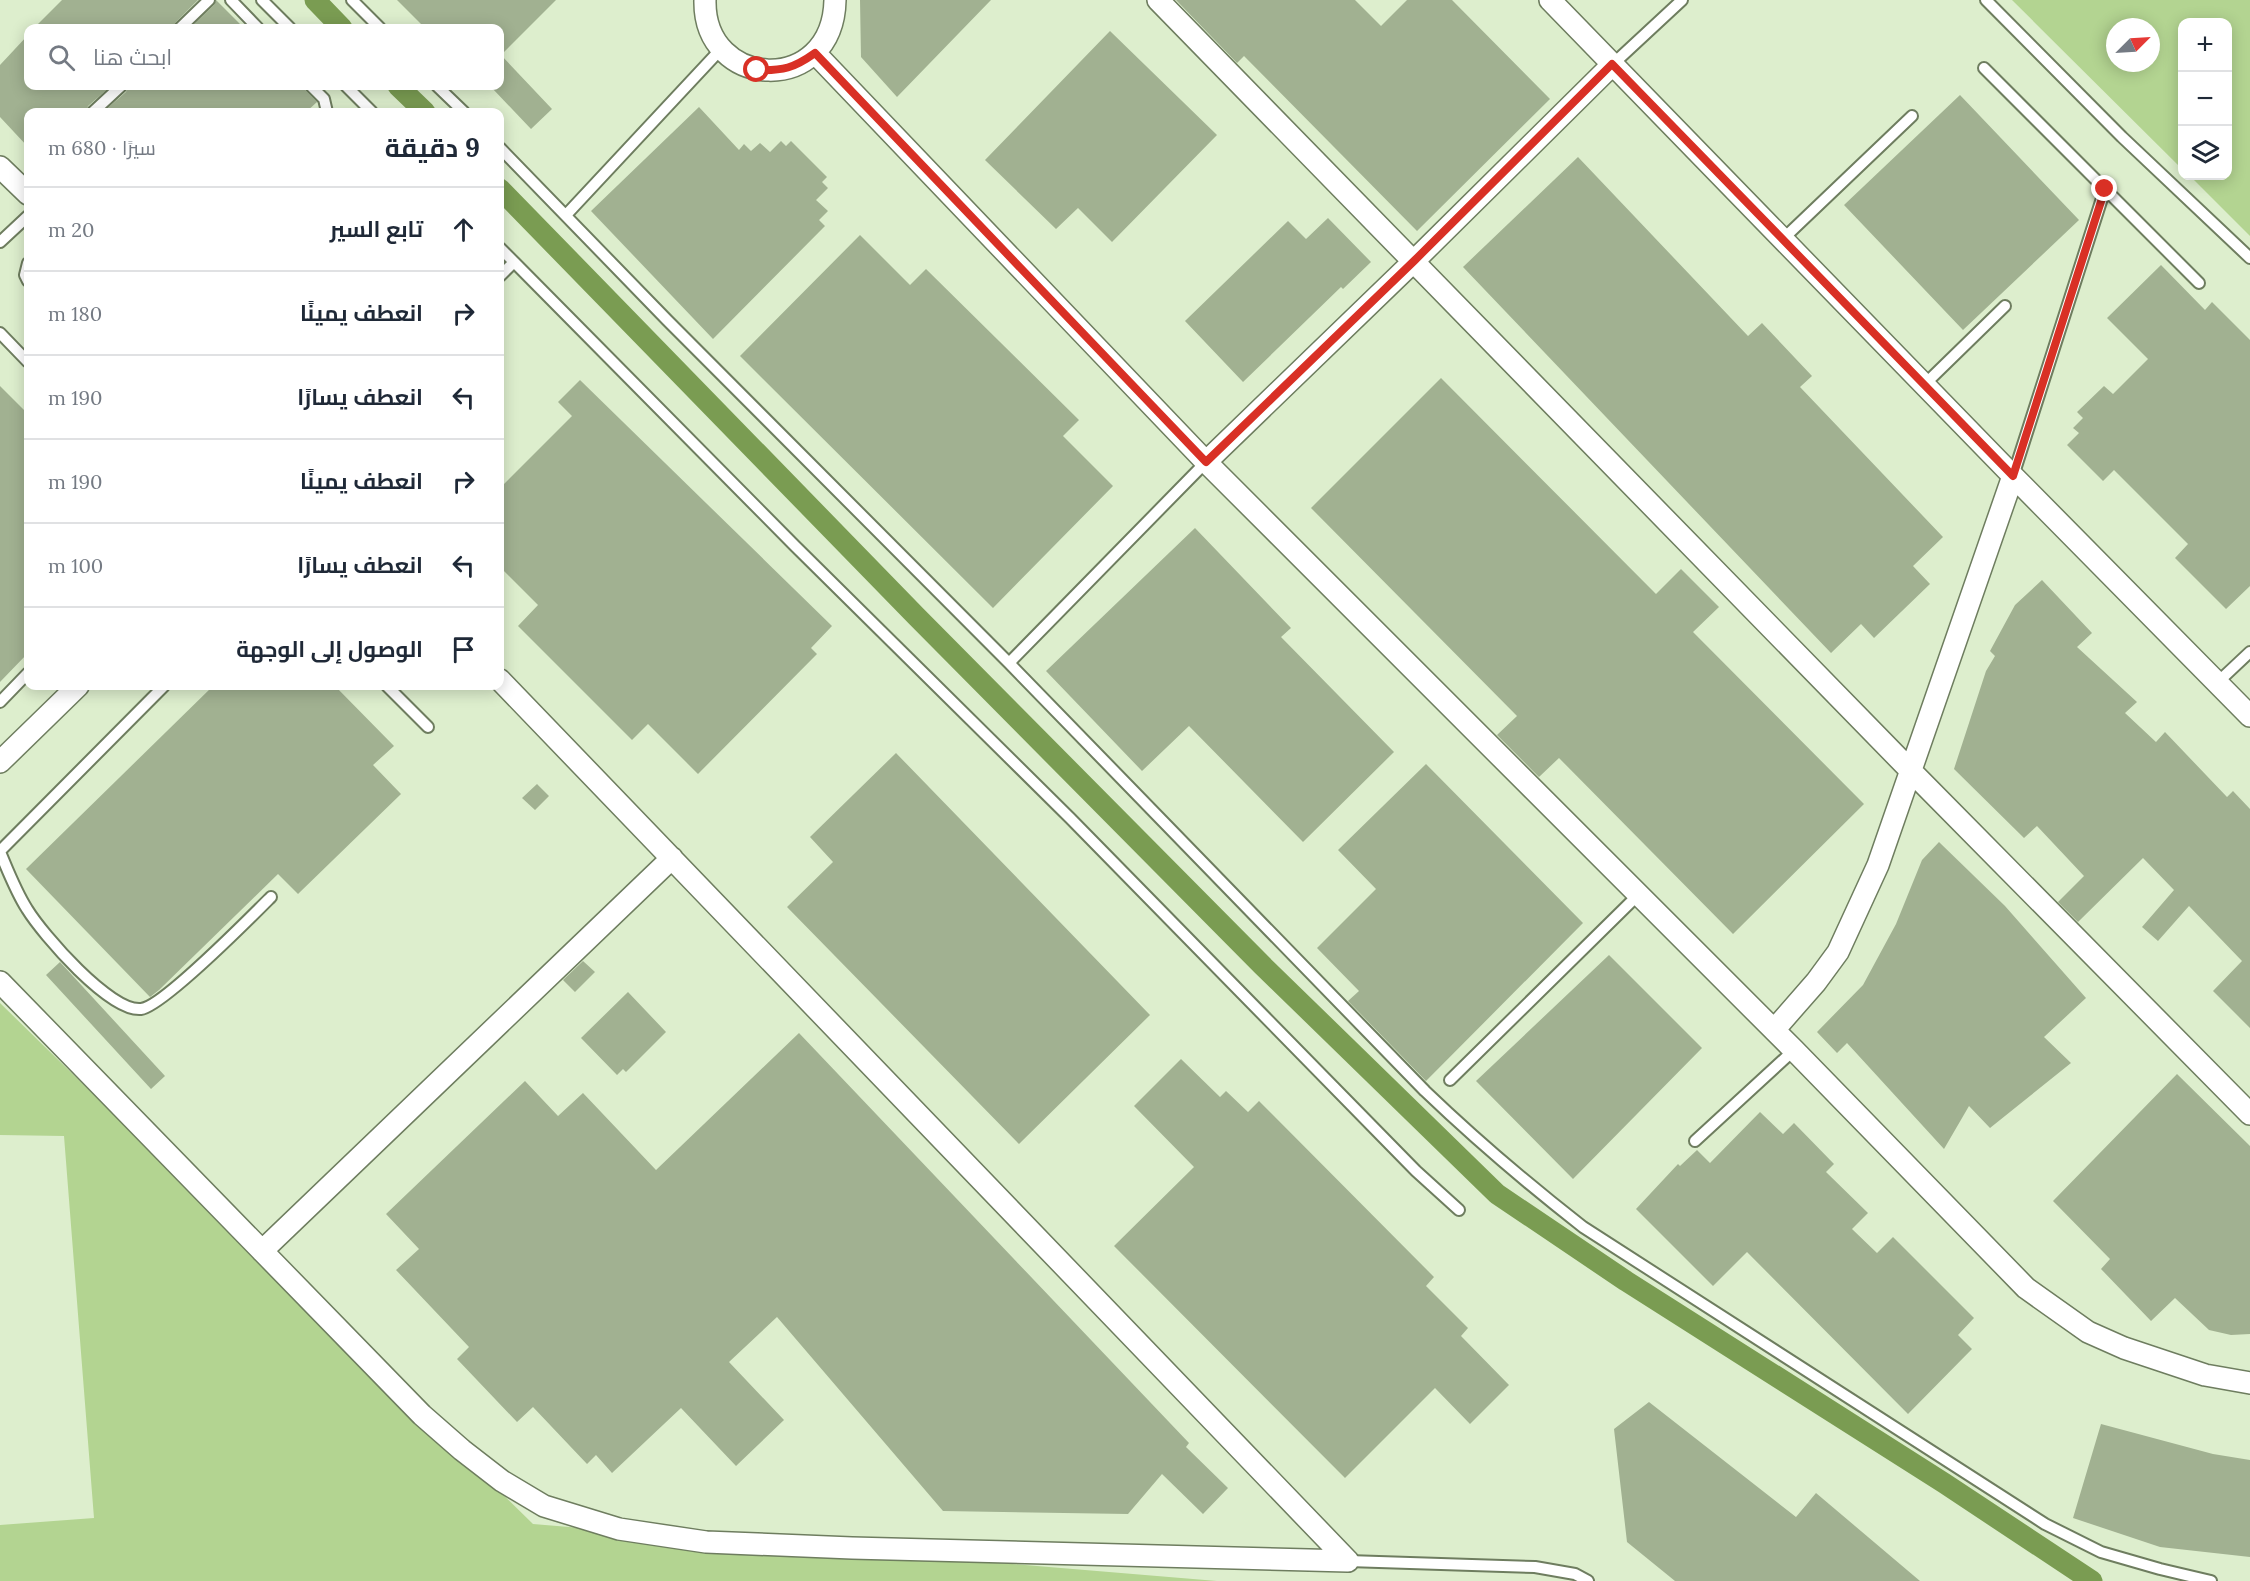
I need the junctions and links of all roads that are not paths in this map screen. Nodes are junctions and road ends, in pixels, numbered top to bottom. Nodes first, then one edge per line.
1 (209, 0) edge
2 (231, 0) edge
3 (262, 0) edge
4 (352, 0) edge
5 (705, 0) edge
6 (835, 0) edge
7 (1158, 0) edge
8 (1550, 0) edge
9 (1682, 0) edge
10 (1986, 0) edge
11 (184, 24) edge
12 (254, 24) edge
13 (286, 24) edge
14 (376, 24) edge
15 (721, 49) junction
16 (815, 53) junction
17 (1612, 64) junction
18 (1984, 68) dead end
19 (117, 90) edge
20 (315, 90) edge
21 (350, 90) edge
22 (441, 90) edge
23 (97, 108) edge
24 (326, 108) edge
25 (368, 108) edge
26 (460, 108) edge
27 (1912, 116) dead end
28 (504, 152) edge
29 (2105, 189) junction
30 (566, 214) junction
31 (24, 220) edge
32 (1783, 239) junction
33 (0, 242) edge
34 (504, 252) edge
35 (2250, 258) edge
36 (1414, 261) junction
37 (514, 262) junction
38 (504, 272) edge
39 (2199, 283) dead end
40 (2005, 306) dead end
41 (0, 333) edge
42 (24, 358) edge
43 (1924, 385) junction
44 (1206, 462) junction
45 (2013, 476) junction
46 (2250, 652) edge
47 (1009, 663) junction
48 (24, 678) edge
49 (2218, 682) junction
50 (504, 684) edge
51 (74, 690) edge
52 (160, 690) edge
53 (391, 690) edge
54 (0, 702) edge
55 (2250, 716) edge
56 (428, 728) dead end
57 (0, 762) edge
58 (1911, 771) junction
59 (0, 851) edge
60 (672, 858) junction
61 (1639, 894) junction
62 (271, 897) dead end
63 (0, 981) edge
64 (1774, 1030) junction
65 (1794, 1050) junction
66 (1450, 1080) dead end
67 (2250, 1114) edge
68 (1695, 1141) dead end
69 (1459, 1210) dead end
70 (262, 1251) junction
71 (2250, 1383) edge
72 (1348, 1561) junction
73 (1588, 1581) edge
74 (2211, 1581) edge

1 - 11 lane
2 - 12 lane
3 - 13 lane
4 - 14 lane
5 - 15 street
6 - 16 street
7 - 36 street
8 - 17 street
9 - 17 lane
10 - 35 lane
15 - 16 street
15 - 30 lane
16 - 44 street
17 - 32 street
17 - 36 street
18 - 29 lane
19 - 23 lane
20 - 24 lane
21 - 25 lane
22 - 26 lane
27 - 32 lane
28 - 30 lane
29 - 39 lane
29 - 45 lane
30 - 47 lane
31 - 33 lane
32 - 43 street
34 - 37 lane
36 - 44 street
36 - 58 street
37 - 38 lane
37 - 69 lane
40 - 43 lane
41 - 42 lane
43 - 45 street
44 - 47 lane
44 - 61 street
45 - 49 street
45 - 58 street
46 - 49 lane
47 - 74 lane
48 - 54 lane
49 - 55 street
50 - 60 street
51 - 57 street
52 - 59 lane
53 - 56 lane
58 - 64 street
58 - 67 street
59 - 62 lane
60 - 70 street
60 - 72 street
61 - 64 street
61 - 66 lane
63 - 70 street
64 - 65 street
65 - 68 lane
65 - 71 street
70 - 72 street
72 - 73 lane

